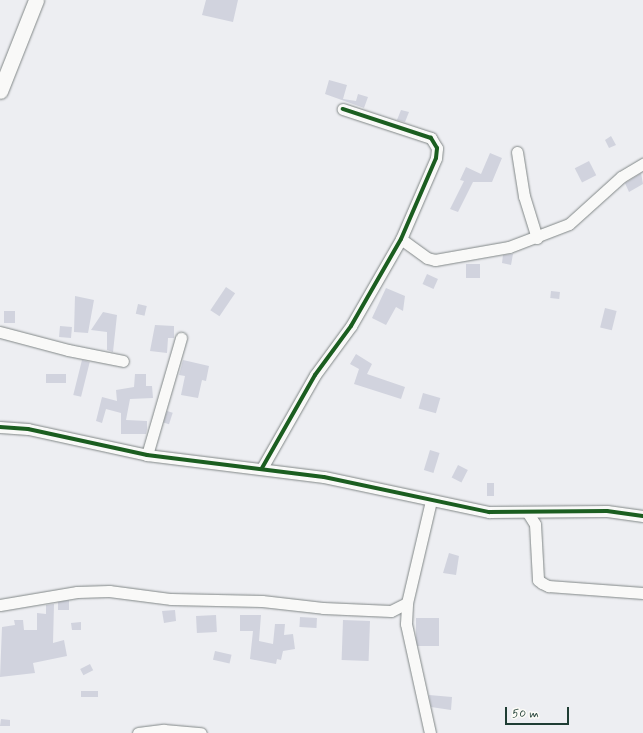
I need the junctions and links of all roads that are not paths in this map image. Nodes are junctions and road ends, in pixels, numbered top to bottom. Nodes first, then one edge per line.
1 (36, 0) edge
2 (0, 92) edge
3 (343, 109) dead end
4 (517, 152) dead end
5 (643, 164) edge
6 (537, 238) junction
7 (401, 239) junction
8 (0, 332) edge
9 (181, 338) dead end
10 (123, 361) dead end
11 (0, 427) edge
12 (147, 455) junction
13 (262, 468) junction
14 (431, 502) junction
15 (528, 513) junction
16 (643, 516) edge
17 (643, 592) edge
18 (407, 603) junction
19 (0, 606) edge
20 (138, 733) edge
21 (201, 733) edge
22 (430, 733) edge

1 - 2 main road
3 - 7 street
4 - 6 street
5 - 6 street
6 - 7 street
7 - 13 street
8 - 10 street
9 - 12 street
11 - 12 street
12 - 13 street
13 - 14 street
14 - 15 street
14 - 18 street
15 - 16 street
15 - 17 street
18 - 19 street
18 - 22 street
20 - 21 street

